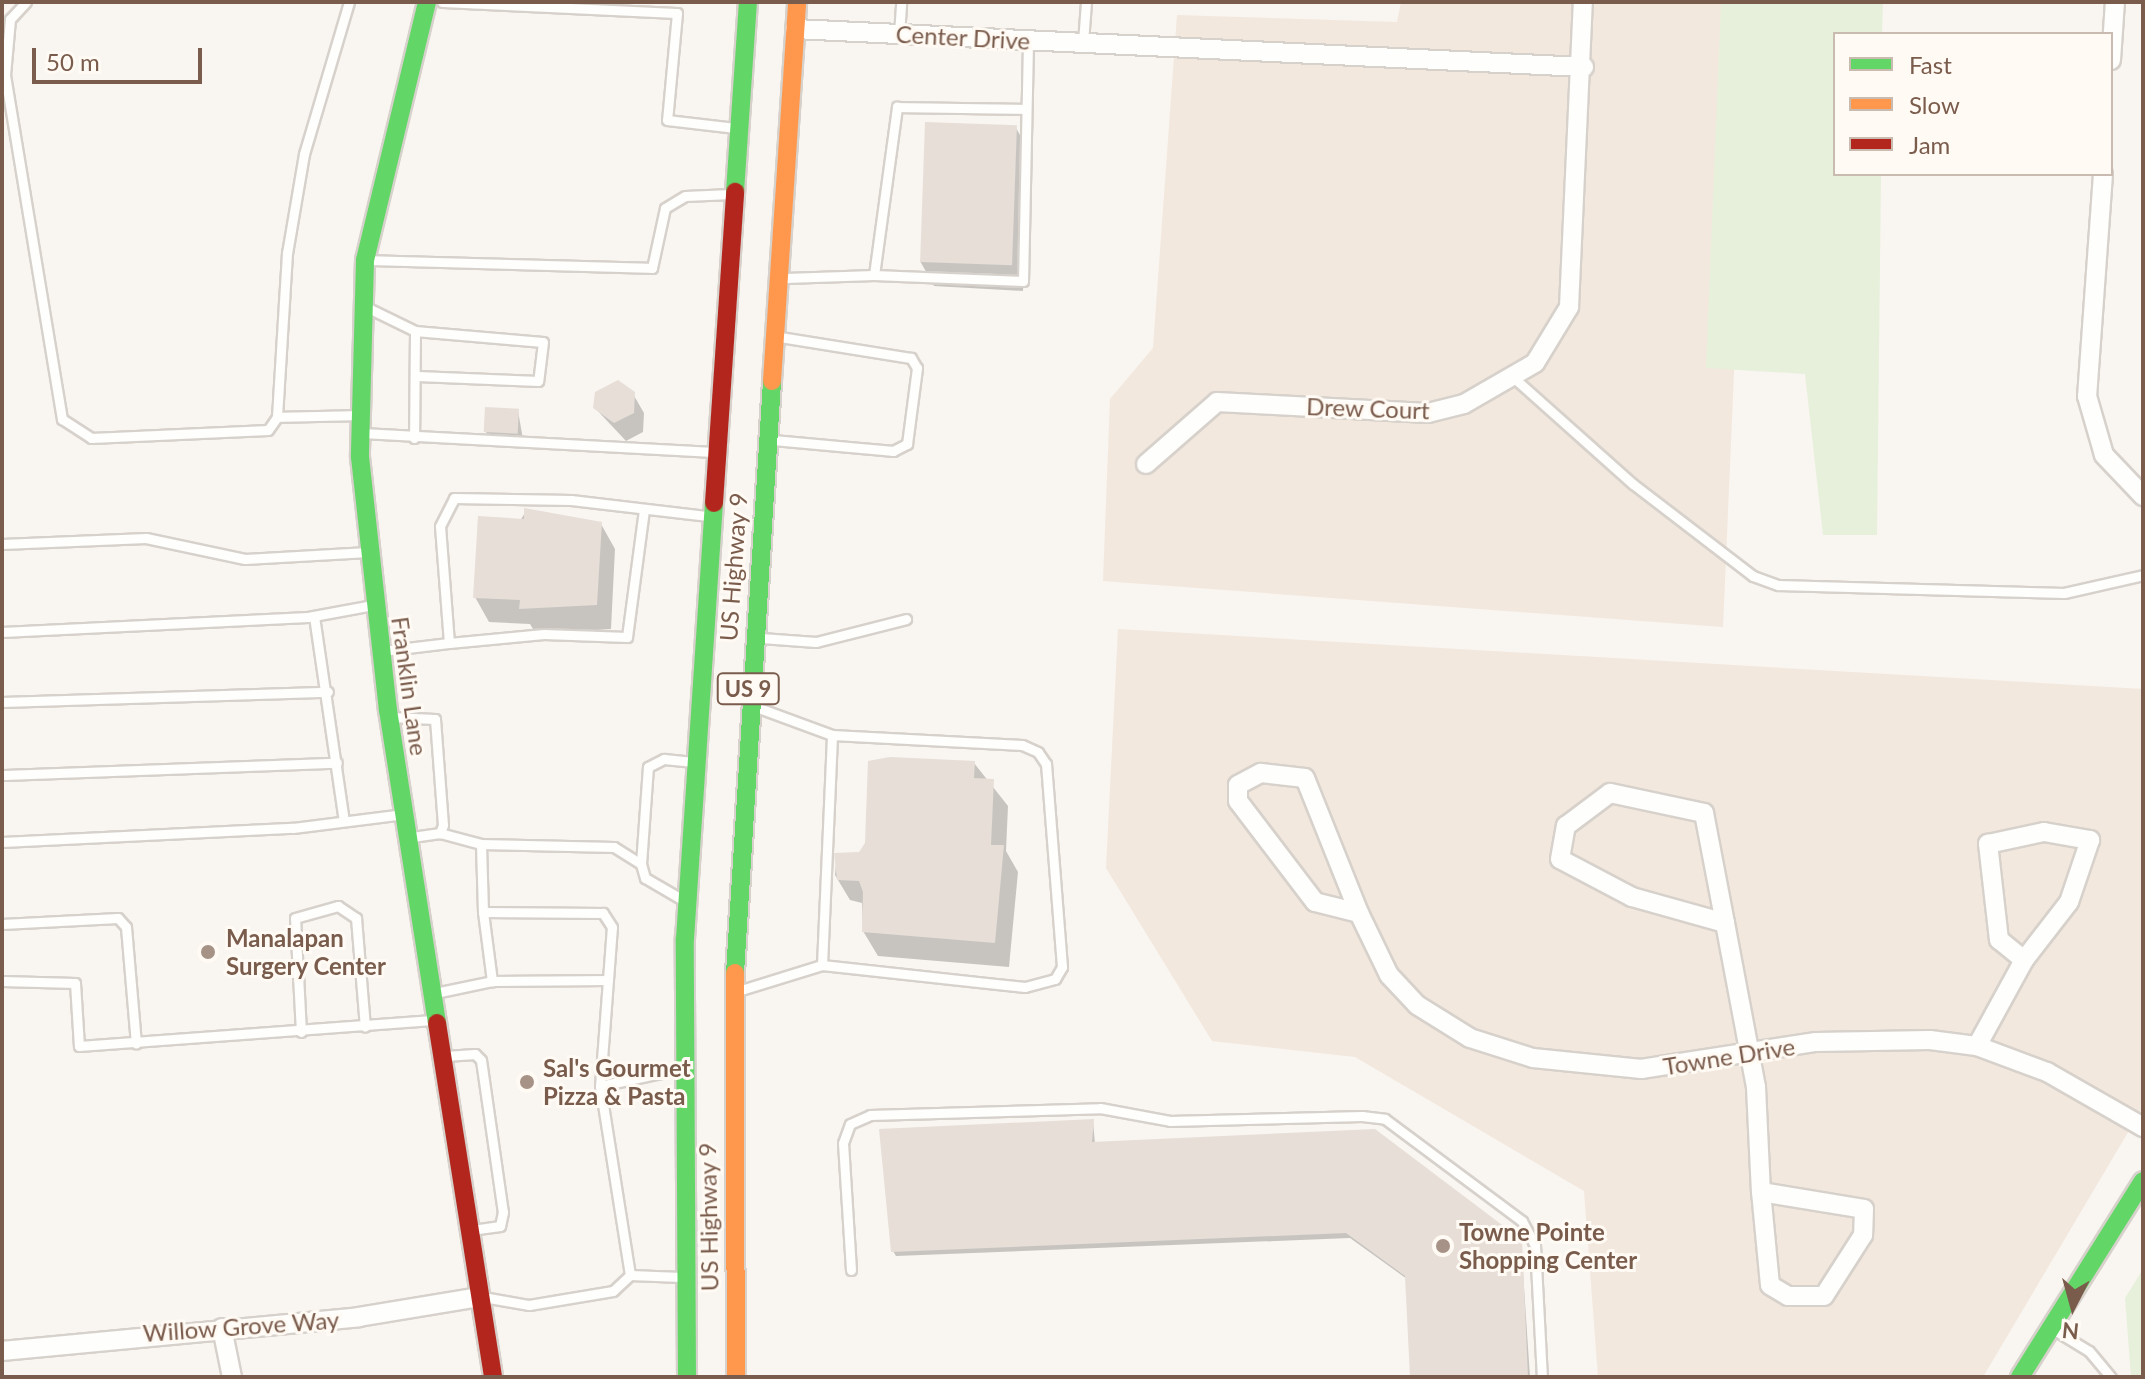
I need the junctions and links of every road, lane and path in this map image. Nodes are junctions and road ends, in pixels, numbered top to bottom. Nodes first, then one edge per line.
1 (26, 2) edge
2 (349, 2) edge
3 (427, 2) edge
4 (442, 2) edge
5 (748, 2) edge
6 (797, 2) edge
7 (901, 2) edge
8 (1086, 2) edge
9 (1583, 2) edge
10 (2115, 2) edge
11 (795, 29) junction
12 (2113, 32) edge
13 (899, 34) junction
14 (1028, 41) junction
15 (1083, 42) junction
16 (1584, 67) junction
17 (1026, 109) junction
18 (739, 128) junction
19 (2103, 176) edge
20 (734, 194) junction
21 (365, 260) junction
22 (874, 275) junction
23 (777, 278) junction
24 (361, 304) junction
25 (415, 331) junction
26 (773, 336) junction
27 (417, 376) junction
28 (1514, 378) junction
29 (277, 417) junction
30 (359, 424) junction
31 (414, 438) junction
32 (766, 439) junction
33 (716, 452) junction
34 (1146, 464) dead end
35 (2143, 496) edge
36 (644, 510) junction
37 (711, 516) junction
38 (2, 544) edge
39 (368, 552) junction
40 (2143, 575) edge
41 (375, 605) junction
42 (314, 616) junction
43 (906, 619) dead end
44 (2, 632) edge
45 (752, 637) junction
46 (449, 643) junction
47 (381, 652) junction
48 (328, 692) junction
49 (2, 702) edge
50 (747, 703) junction
51 (390, 717) junction
52 (832, 735) junction
53 (694, 762) junction
54 (337, 763) junction
55 (2, 775) edge
56 (404, 814) junction
57 (344, 821) junction
58 (440, 833) junction
59 (408, 837) junction
60 (2, 842) edge
61 (481, 844) junction
62 (641, 864) junction
63 (687, 903) junction
64 (483, 912) junction
65 (1359, 913) junction
66 (1725, 923) junction
67 (2, 924) edge
68 (2024, 960) junction
69 (822, 965) junction
70 (608, 980) junction
71 (2, 981) edge
72 (492, 981) junction
73 (432, 993) junction
74 (734, 993) junction
75 (436, 1020) junction
76 (365, 1027) junction
77 (301, 1032) junction
78 (136, 1044) junction
79 (1977, 1046) junction
80 (1751, 1054) junction
81 (441, 1057) junction
82 (683, 1068) junction
83 (600, 1086) junction
84 (2143, 1127) edge
85 (2143, 1181) edge
86 (1761, 1192) junction
87 (469, 1230) junction
88 (851, 1270) dead end
89 (630, 1275) junction
90 (684, 1278) junction
91 (480, 1297) junction
92 (222, 1328) junction
93 (2051, 1328) junction
94 (2, 1351) edge
95 (232, 1377) edge
96 (493, 1377) edge
97 (687, 1377) edge
98 (736, 1377) edge
99 (1542, 1377) edge
100 (2020, 1377) edge
101 (2111, 1377) edge

1 - 29 lane
2 - 29 lane
3 - 21 main road, Franklin Lane
4 - 18 lane
5 - 18 main road, US Highway 9 / US 9
6 - 11 main road, US Highway 9 / US 9
7 - 13 lane
8 - 15 lane
9 - 16 street, Drew Court
10 - 12 street
11 - 13 street, Center Drive
11 - 23 main road, US Highway 9 / US 9
13 - 14 street, Center Drive
14 - 15 street, Center Drive
14 - 17 lane
15 - 16 street, Center Drive
16 - 28 street, Drew Court
17 - 22 lane
17 - 22 lane
18 - 20 main road, US Highway 9 / US 9
19 - 35 street
20 - 21 lane
20 - 33 main road, US Highway 9 / US 9
21 - 24 main road, Franklin Lane
22 - 23 lane
23 - 26 main road, US Highway 9 / US 9
24 - 25 lane
24 - 30 main road, Franklin Lane
25 - 27 lane
25 - 27 lane
26 - 32 main road, US Highway 9 / US 9
26 - 32 lane
27 - 31 lane
28 - 34 street, Drew Court
28 - 40 lane
29 - 30 lane
30 - 31 lane
30 - 39 main road, Franklin Lane
31 - 33 lane
32 - 45 main road, US Highway 9 / US 9
33 - 37 main road, US Highway 9 / US 9
36 - 37 lane
36 - 46 lane
36 - 46 lane
37 - 53 main road, US Highway 9 / US 9
38 - 39 lane
39 - 41 main road, Franklin Lane
41 - 42 lane
41 - 47 main road, Franklin Lane
42 - 44 lane
42 - 48 lane
43 - 45 lane
45 - 50 main road, US Highway 9 / US 9
46 - 47 lane
47 - 51 main road, Franklin Lane
48 - 49 lane
48 - 54 lane
50 - 52 lane
50 - 74 main road, US Highway 9 / US 9
51 - 56 main road, Franklin Lane
51 - 58 lane
52 - 69 lane
52 - 69 lane
53 - 62 lane
53 - 63 main road, US Highway 9 / US 9
54 - 55 lane
54 - 57 lane
56 - 57 lane
56 - 59 main road, Franklin Lane
57 - 60 lane
58 - 59 lane
58 - 61 lane
59 - 73 main road, Franklin Lane
61 - 62 lane
61 - 64 lane
62 - 63 lane
63 - 82 main road, US Highway 9 / US 9
64 - 70 lane
64 - 72 lane
65 - 65 street, Towne Drive
65 - 80 street, Towne Drive
66 - 66 street
66 - 80 street
67 - 78 lane
68 - 68 street
68 - 79 street
69 - 74 lane
70 - 72 lane
70 - 83 lane
71 - 78 lane
72 - 73 lane
73 - 75 main road, Franklin Lane
74 - 98 main road, US Highway 9 / US 9
75 - 76 lane
75 - 81 main road, Franklin Lane
76 - 77 lane
76 - 77 lane
77 - 78 lane
79 - 80 street, Towne Drive
79 - 84 street, Towne Drive
80 - 86 street
81 - 87 main road, Franklin Lane
81 - 87 lane
82 - 83 lane
82 - 90 main road, US Highway 9 / US 9
83 - 89 lane
85 - 93 main road
86 - 86 street
87 - 91 main road, Franklin Lane
88 - 99 lane
89 - 90 lane
89 - 91 lane
90 - 97 main road, US Highway 9 / US 9
91 - 92 street, Willow Grove Way
91 - 96 main road, Franklin Lane
92 - 94 street, Willow Grove Way
92 - 95 street
93 - 100 main road
93 - 101 lane

